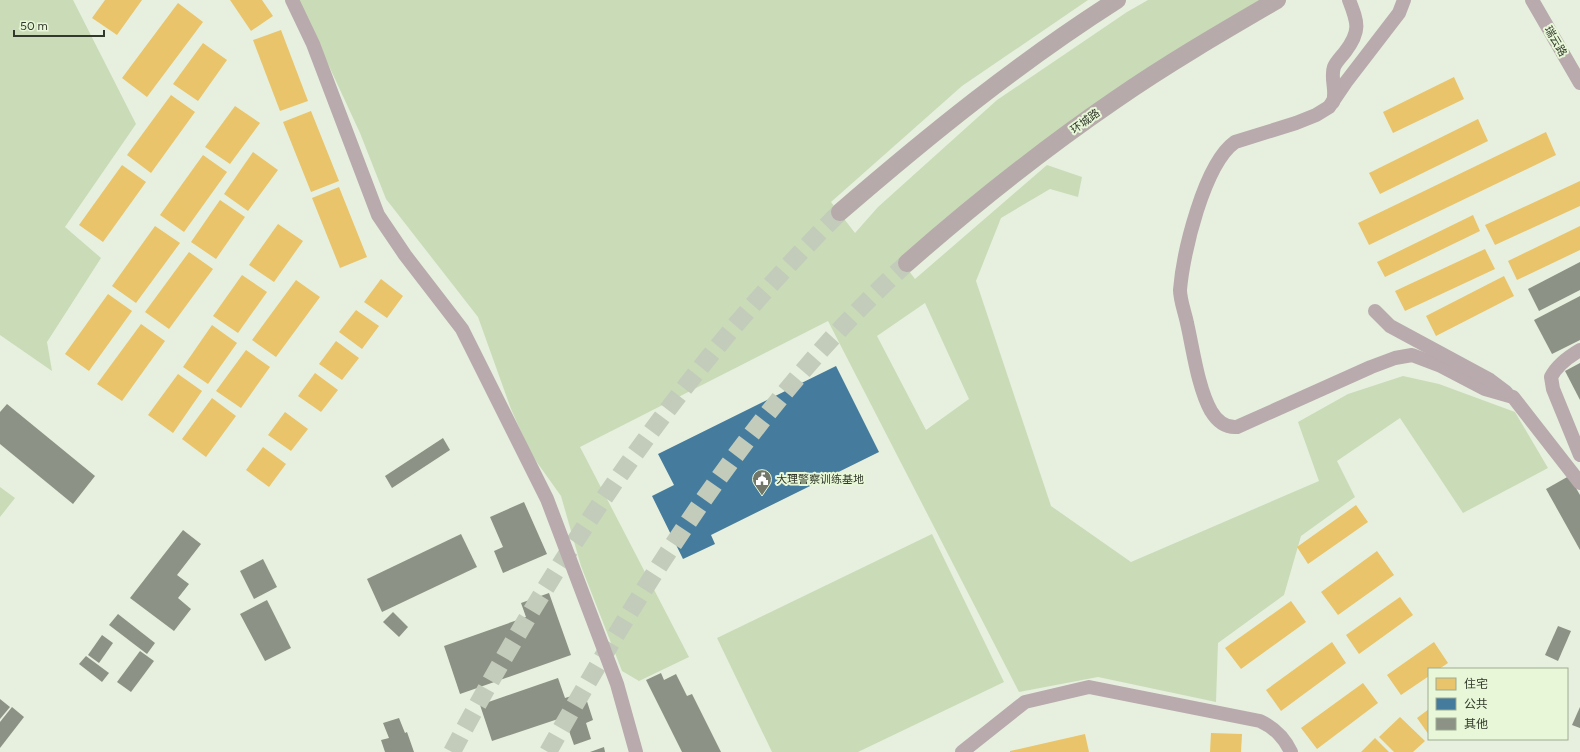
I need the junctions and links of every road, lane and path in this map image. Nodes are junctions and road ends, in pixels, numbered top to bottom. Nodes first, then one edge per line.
1 (292, 0) edge
2 (1117, 0) edge
3 (1277, 0) edge
4 (1349, 0) edge
5 (1404, 0) edge
6 (1532, 0) edge
7 (1580, 83) edge
8 (1333, 102) junction
9 (840, 212) tunnel mouth
10 (907, 263) tunnel mouth
11 (1375, 311) dead end
12 (1580, 350) edge
13 (1513, 397) junction
14 (1580, 455) edge
15 (1580, 483) edge
16 (636, 752) edge
17 (962, 752) edge
18 (1291, 752) edge

1 - 16 street
2 - 9 main road
3 - 10 main road, 环城路
4 - 8 street
5 - 8 street
6 - 7 street, 瑞云路
8 - 13 street
11 - 13 street
12 - 14 street
13 - 15 street
17 - 18 street

